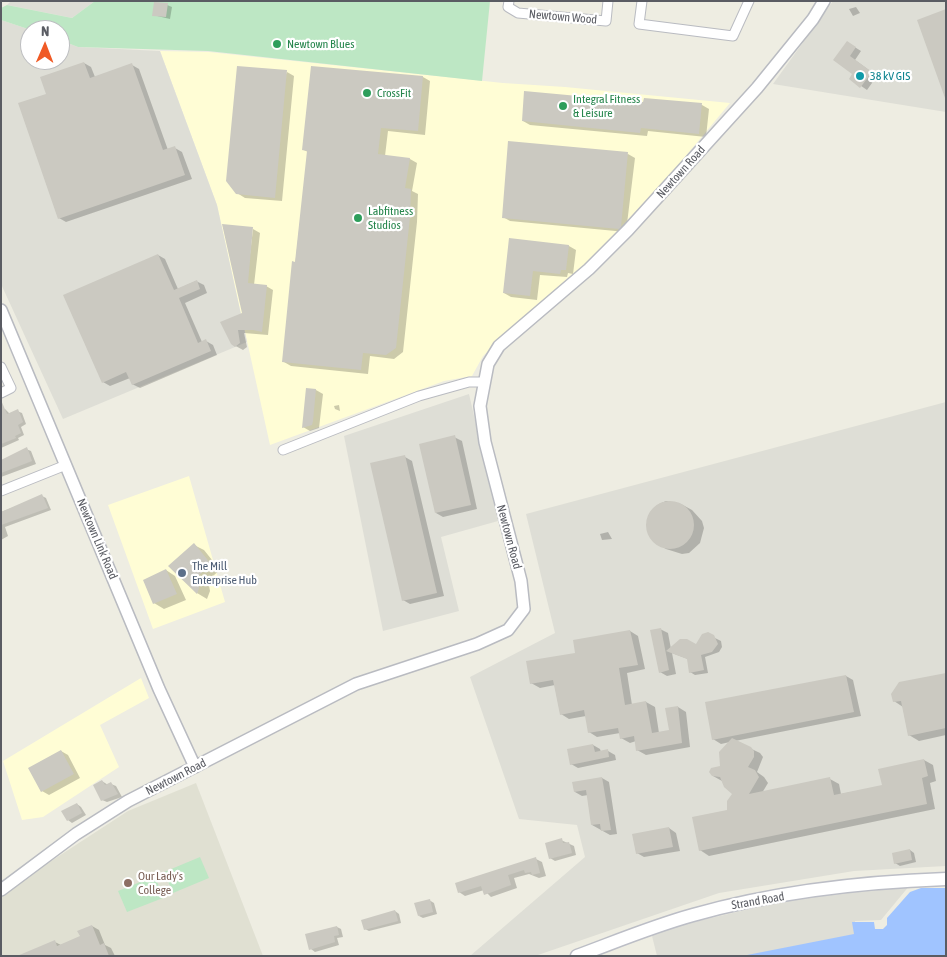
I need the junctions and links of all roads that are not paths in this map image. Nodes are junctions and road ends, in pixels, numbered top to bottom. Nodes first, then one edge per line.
1 (509, 1) edge
2 (608, 1) edge
3 (642, 1) edge
4 (749, 1) edge
5 (824, 1) edge
6 (1, 310) edge
7 (1, 368) edge
8 (484, 382) junction
9 (1, 392) edge
10 (283, 450) dead end
11 (66, 465) junction
12 (1, 491) edge
13 (195, 767) junction
14 (946, 879) edge
15 (3, 885) edge
16 (577, 956) edge

1 - 2 street, Newtown Wood
3 - 4 street
5 - 8 street, Newtown Road
6 - 11 street, Newtown Link Road
7 - 9 street
8 - 10 street
8 - 13 street, Newtown Road
11 - 12 street
11 - 13 street, Newtown Link Road
13 - 15 street, Newtown Road
14 - 16 main road, Strand Road

